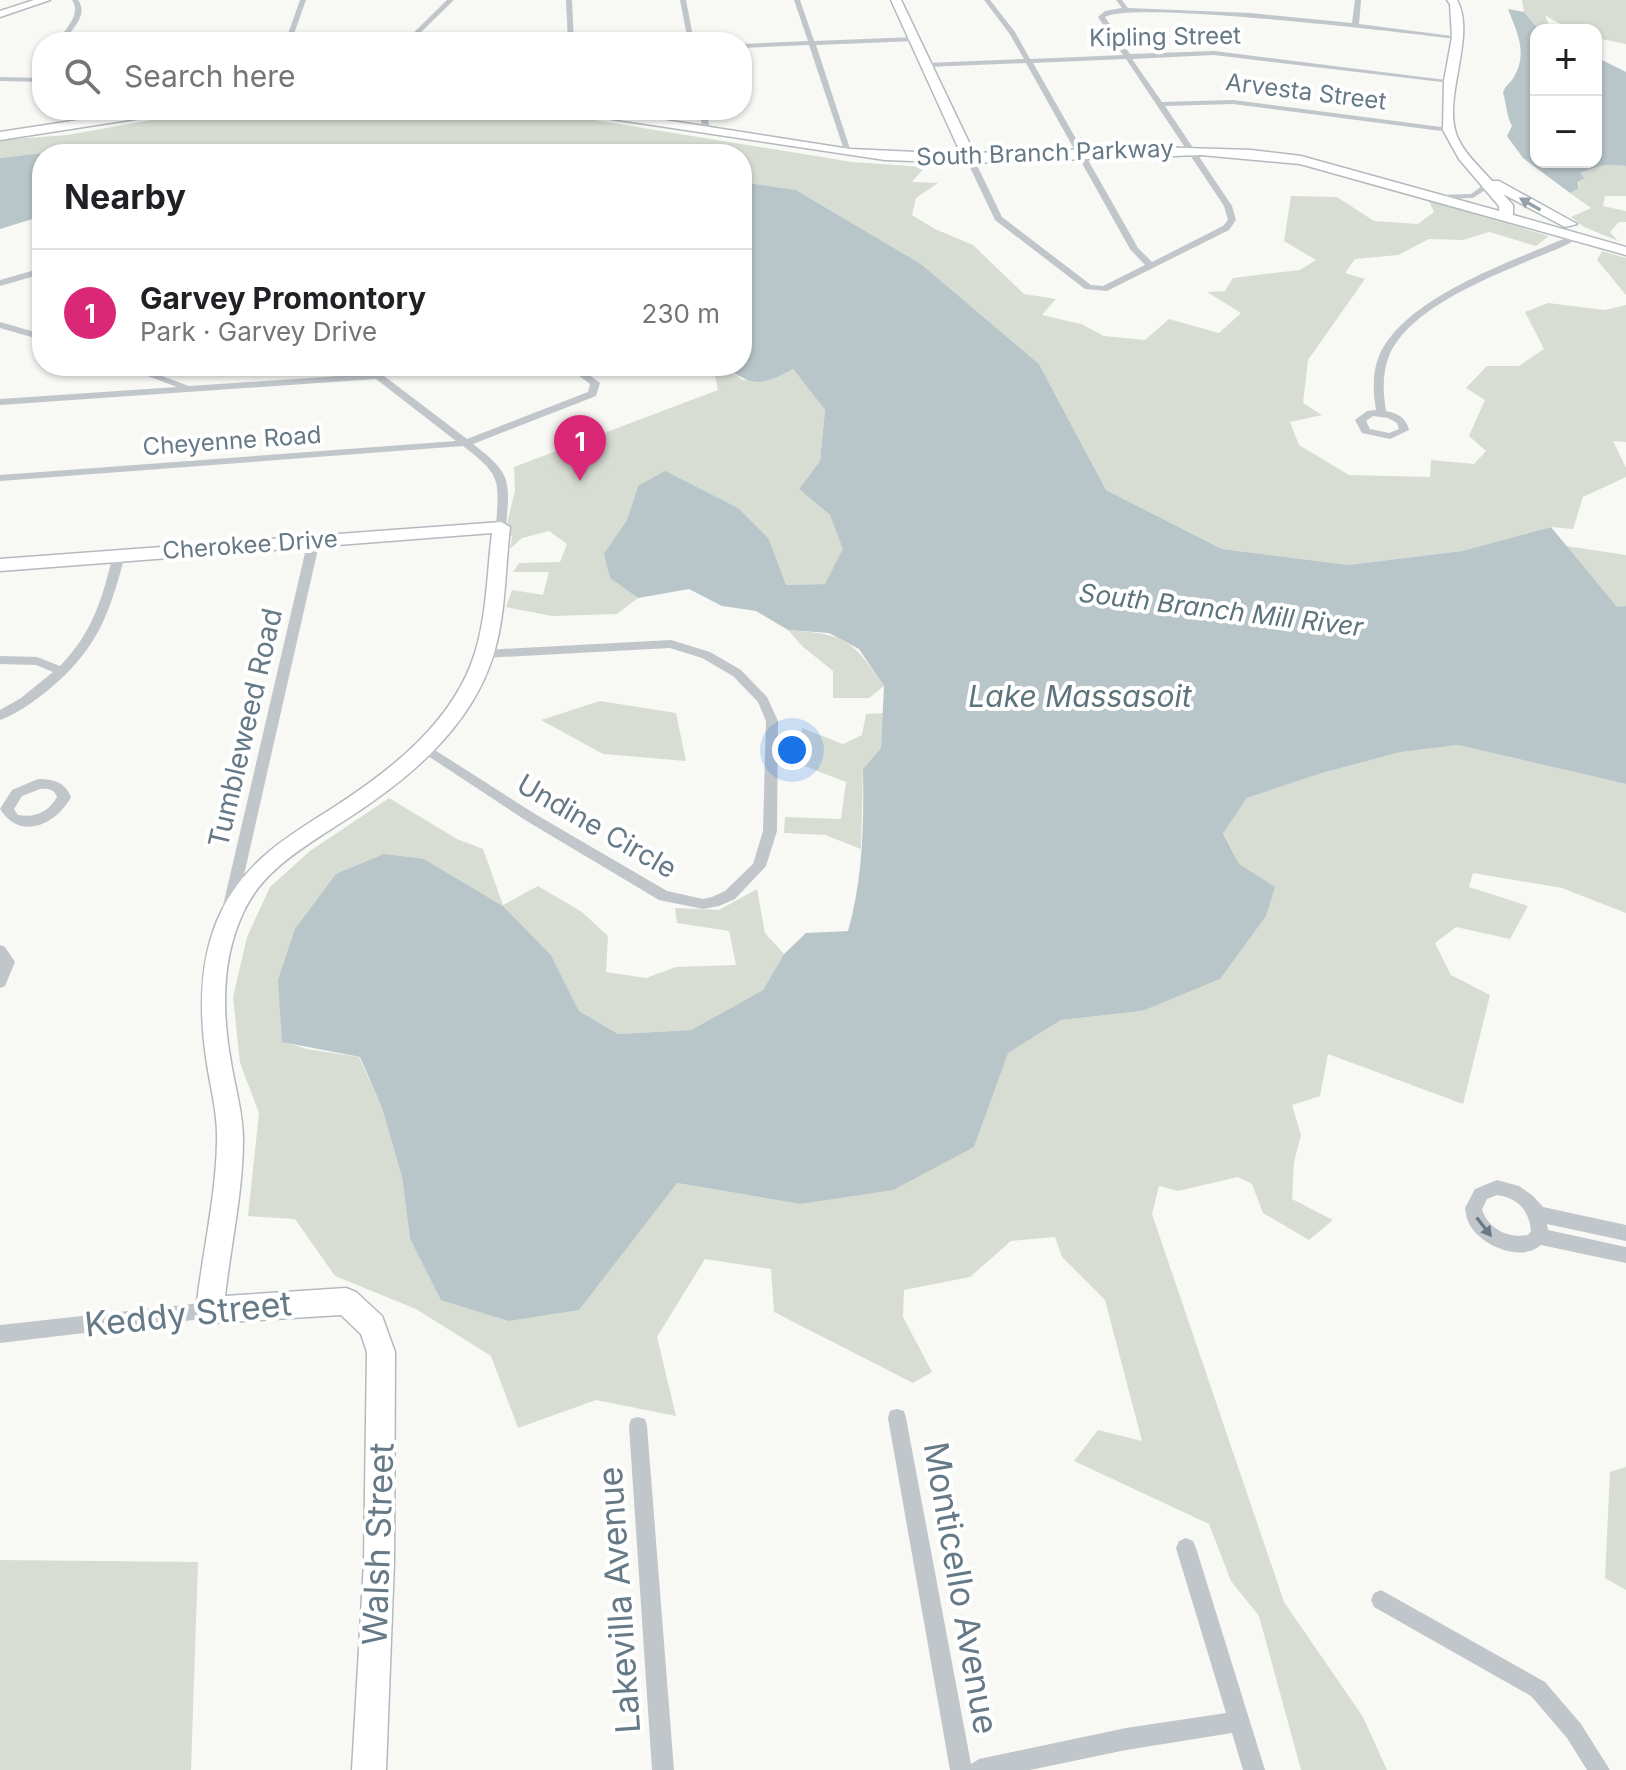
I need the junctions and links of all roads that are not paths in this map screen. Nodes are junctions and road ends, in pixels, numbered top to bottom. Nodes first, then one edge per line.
1 (45, 0) edge
2 (75, 0) edge
3 (303, 0) edge
4 (451, 0) edge
5 (569, 0) edge
6 (683, 0) edge
7 (797, 0) edge
8 (896, 0) edge
9 (987, 0) edge
10 (1119, 0) edge
11 (1265, 0) edge
12 (1358, 0) edge
13 (1452, 0) edge
14 (1126, 10) junction
15 (0, 14) edge
16 (1263, 14) junction
17 (1355, 25) junction
18 (67, 32) edge
19 (292, 32) edge
20 (417, 32) edge
21 (571, 32) edge
22 (689, 32) edge
23 (1457, 37) junction
24 (915, 39) junction
25 (812, 43) junction
26 (752, 46) edge
27 (1125, 55) junction
28 (1028, 61) junction
29 (927, 65) junction
30 (0, 79) edge
31 (32, 80) edge
32 (1450, 81) junction
33 (1158, 104) junction
34 (103, 120) edge
35 (640, 120) edge
36 (705, 120) edge
37 (1449, 130) junction
38 (707, 131) junction
39 (0, 136) edge
40 (1188, 148) junction
41 (849, 153) junction
42 (1081, 153) junction
43 (970, 159) junction
44 (1486, 179) junction
45 (1438, 197) junction
46 (1506, 217) junction
47 (1576, 237) junction
48 (1626, 250) edge
49 (1151, 266) junction
50 (32, 274) edge
51 (0, 283) edge
52 (0, 325) edge
53 (32, 334) edge
54 (155, 376) edge
55 (378, 376) joint
56 (585, 376) edge
57 (192, 389) junction
58 (0, 402) edge
59 (1381, 413) dead end
60 (467, 443) junction
61 (0, 478) edge
62 (501, 527) junction
63 (314, 540) junction
64 (119, 555) junction
65 (0, 565) edge
66 (484, 654) junction
67 (0, 660) edge
68 (60, 670) junction
69 (0, 716) edge
70 (422, 748) junction
71 (225, 928) junction
72 (0, 951) edge
73 (0, 982) edge
74 (1538, 1214) junction
75 (1597, 1227) junction
76 (1626, 1233) edge
77 (1538, 1236) junction
78 (1599, 1249) junction
79 (1626, 1255) edge
80 (210, 1310) junction
81 (368, 1321) joint
82 (0, 1334) edge
83 (897, 1418) dead end
84 (638, 1426) dead end
85 (1186, 1548) dead end
86 (1381, 1600) dead end
87 (1239, 1721) junction
88 (369, 1770) edge
89 (663, 1770) edge
90 (961, 1770) edge
91 (979, 1770) edge
92 (1254, 1770) edge
93 (1599, 1770) edge

1 - 15 street
2 - 18 street
3 - 19 street
4 - 20 street
5 - 21 street
6 - 22 street
7 - 25 street
8 - 24 street
9 - 28 street
10 - 14 street
11 - 16 street
12 - 17 street
13 - 23 street
14 - 16 street
14 - 27 street
16 - 17 street
17 - 23 street
23 - 32 street
24 - 25 street
24 - 29 street
25 - 26 street
25 - 41 street
27 - 28 street, Kipling Street
27 - 32 street, Kipling Street
27 - 33 street
28 - 29 street, Kipling Street
28 - 42 street
29 - 43 street
30 - 31 street
32 - 37 street
33 - 37 street, Arvesta Street
33 - 40 street
34 - 39 street
35 - 38 street, South Branch Parkway
36 - 38 street
37 - 44 street
38 - 41 street, South Branch Parkway
40 - 42 street, South Branch Parkway
40 - 45 street, South Branch Parkway
40 - 49 street
41 - 43 street, South Branch Parkway
42 - 43 street, South Branch Parkway
42 - 49 street
43 - 49 street
44 - 45 street
44 - 46 street
48 -> 44 street
45 - 46 street, South Branch Parkway
46 - 47 street, South Branch Parkway
47 - 48 street, South Branch Parkway
47 - 59 street
50 - 51 street
52 - 53 street
54 - 57 street
55 - 57 street
55 - 60 street
56 - 60 street, Cheyenne Road
57 - 58 street
60 - 61 street, Cheyenne Road
60 - 62 street
62 - 63 street, Cherokee Drive
62 - 66 street
63 - 64 street, Cherokee Drive
63 - 71 street, Tumbleweed Road
64 - 65 street, Cherokee Drive
64 - 68 street
66 - 70 street
66 - 70 street, Undine Circle
67 - 68 street
68 - 69 street
70 - 71 street
71 - 80 street
72 - 73 street
74 - 75 street
74 - 77 street
74 -> 77 street
75 - 76 street
75 - 78 street
77 - 78 street
78 - 79 street
80 - 81 street, Keddy Street
80 - 82 street, Keddy Street
81 - 88 street, Walsh Street
83 - 90 street, Monticello Avenue
84 - 89 street, Lakevilla Avenue
85 - 87 street
86 - 93 street
87 - 91 street
87 - 92 street

